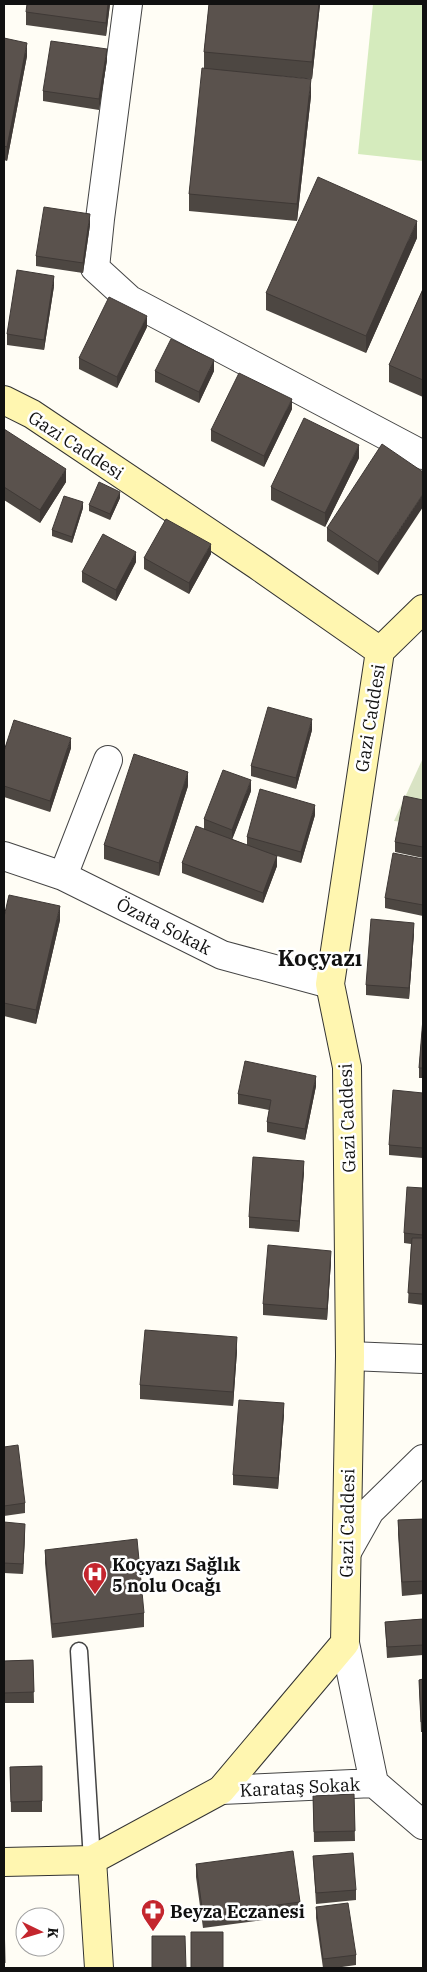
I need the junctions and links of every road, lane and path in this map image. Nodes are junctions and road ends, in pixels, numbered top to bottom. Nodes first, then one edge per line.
1 (128, 4) edge
2 (4, 400) edge
3 (423, 455) edge
4 (423, 609) edge
5 (380, 651) junction
6 (108, 760) dead end
7 (4, 856) edge
8 (63, 876) junction
9 (330, 984) junction
10 (350, 1356) junction
11 (423, 1359) edge
12 (423, 1459) edge
13 (347, 1552) junction
14 (345, 1643) junction
15 (79, 1651) dead end
16 (374, 1783) junction
17 (221, 1790) junction
18 (423, 1825) edge
19 (92, 1860) junction
20 (4, 1862) edge
21 (98, 1968) edge

1 - 3 street
2 - 5 street, Gazi Caddesi
4 - 5 street
5 - 9 street, Gazi Caddesi
6 - 8 street
7 - 8 street, Özata Sokak
8 - 9 street, Özata Sokak
9 - 10 street, Gazi Caddesi
10 - 11 street
10 - 13 street, Gazi Caddesi
12 - 13 street
13 - 14 street, Gazi Caddesi
14 - 16 street
14 - 17 street
15 - 19 lane
16 - 17 street, Karataş Sokak
16 - 18 street, Karataş Sokak
17 - 19 street
19 - 20 street
19 - 21 street

